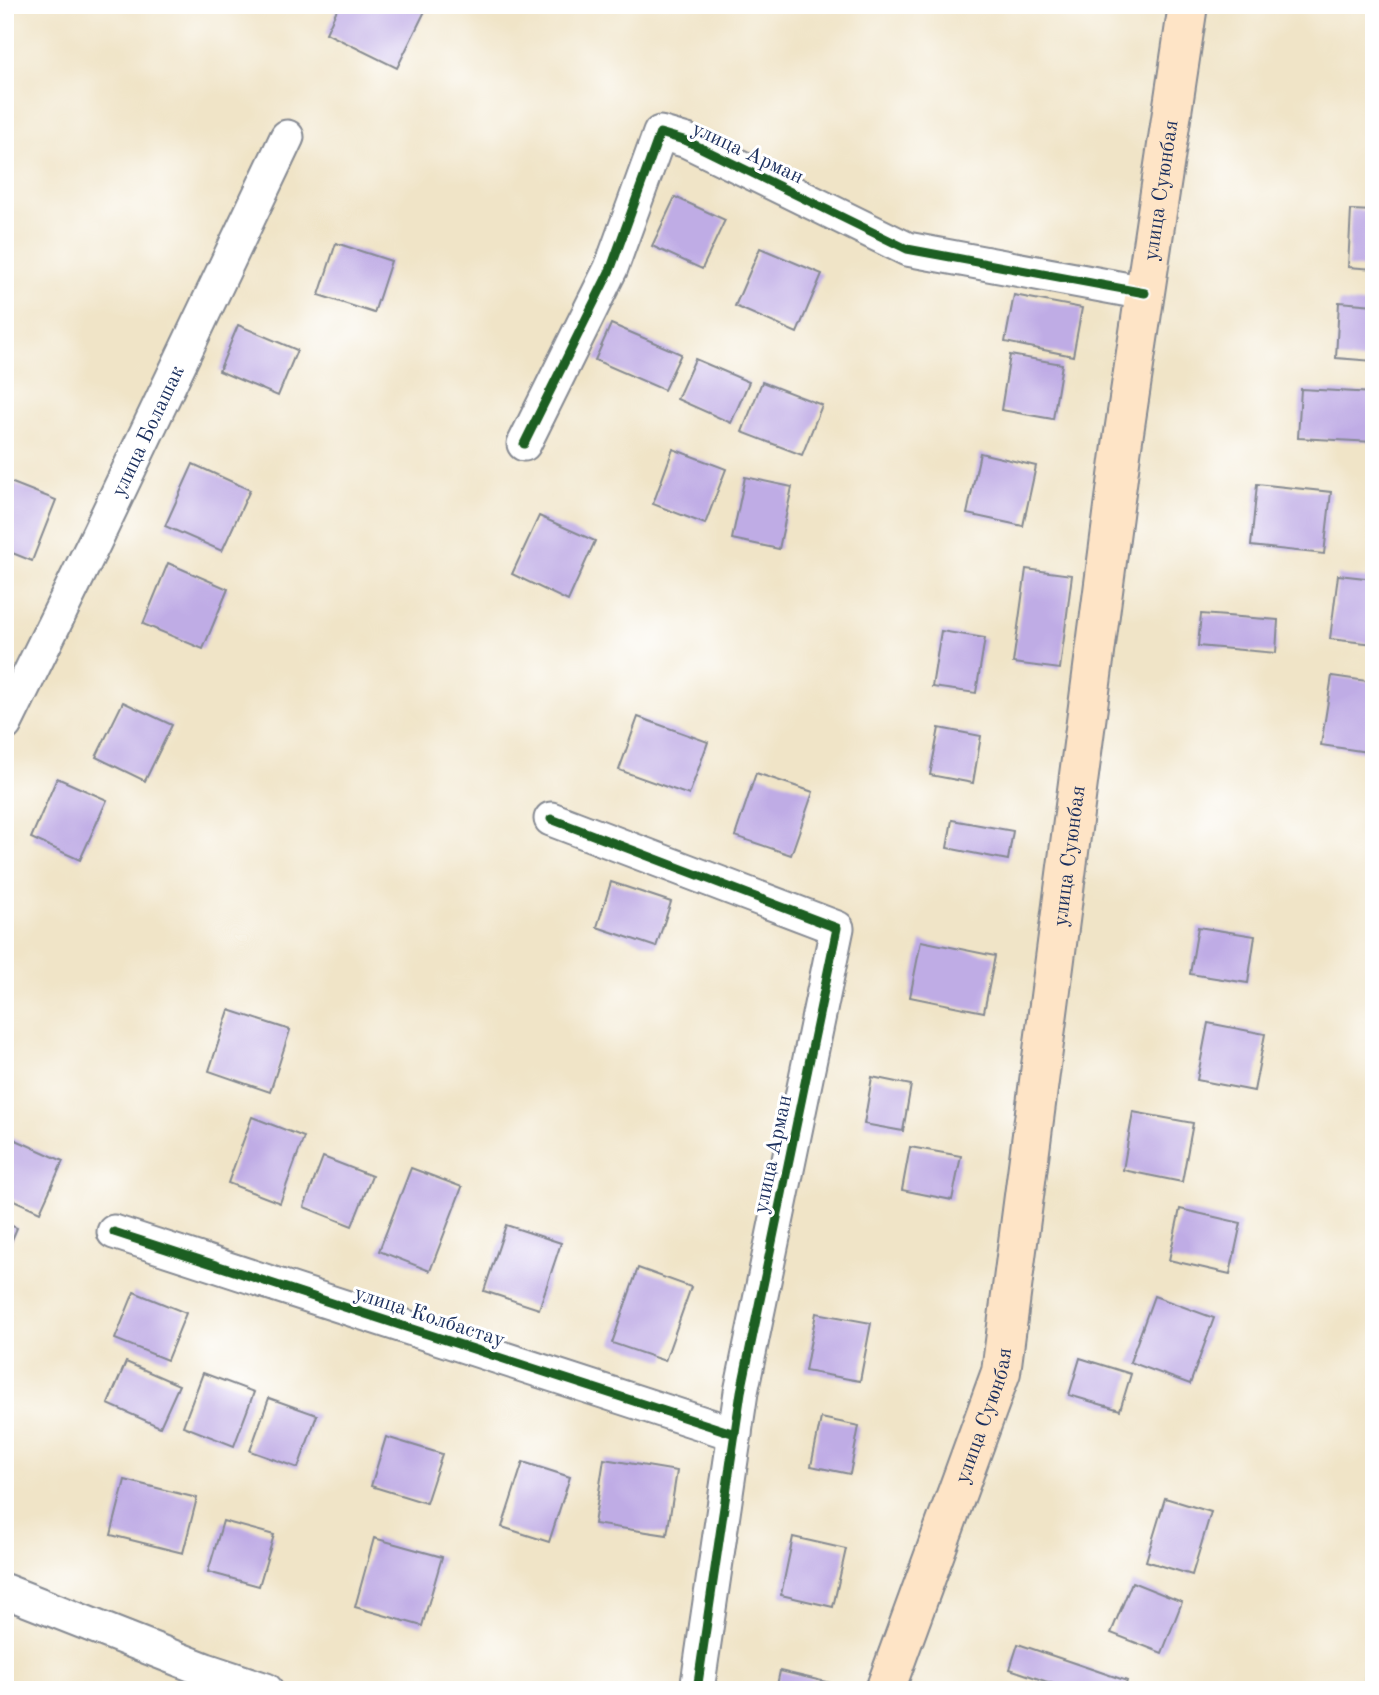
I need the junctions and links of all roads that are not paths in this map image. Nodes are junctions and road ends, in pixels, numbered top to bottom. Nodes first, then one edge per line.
1 (1188, 5) edge
2 (287, 137) dead end
3 (1145, 293) junction
4 (524, 444) dead end
5 (5, 724) edge
6 (551, 819) dead end
7 (114, 1232) dead end
8 (735, 1434) junction
9 (5, 1591) edge
10 (266, 1690) edge
11 (697, 1690) edge
12 (885, 1690) edge

1 - 3 main road, улица Суюнбая
2 - 5 street, улица Болашак
3 - 4 street, улица Арман
3 - 12 main road, улица Суюнбая
6 - 8 street, улица Арман
7 - 8 street, улица Колбастау
8 - 11 street, улица Арман
9 - 10 street

